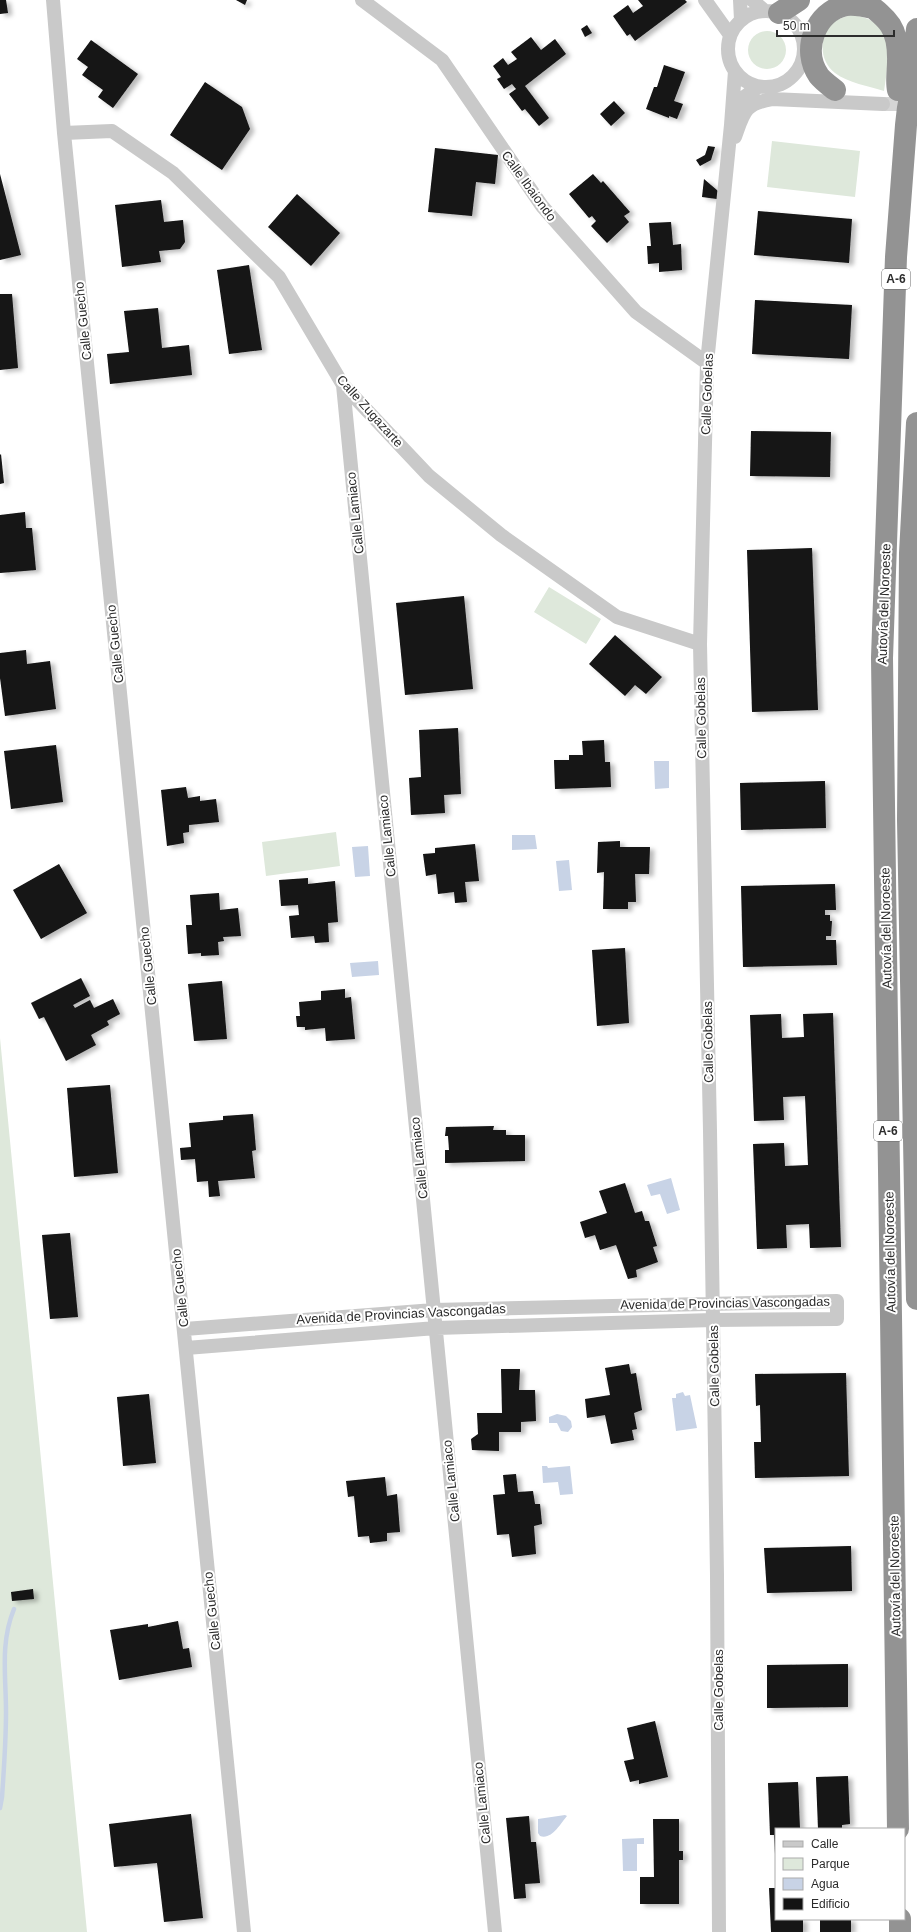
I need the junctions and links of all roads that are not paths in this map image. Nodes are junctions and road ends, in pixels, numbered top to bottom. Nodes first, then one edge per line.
1 (53, 0) edge
2 (362, 0) edge
3 (705, 0) edge
4 (740, 0) edge
5 (752, 0) edge
6 (799, 0) edge
7 (830, 0) edge
8 (868, 4) edge
9 (772, 12) junction
10 (741, 20) junction
11 (917, 29) edge
12 (801, 32) junction
13 (730, 35) junction
14 (800, 66) junction
15 (734, 71) junction
16 (776, 86) junction
17 (758, 87) junction
18 (842, 96) junction
19 (731, 125) junction
20 (906, 125) junction
21 (64, 133) junction
22 (728, 153) junction
23 (707, 363) junction
24 (343, 385) junction
25 (917, 423) edge
26 (700, 644) junction
27 (917, 1299) edge
28 (713, 1302) junction
29 (434, 1310) junction
30 (713, 1320) junction
31 (436, 1328) junction
32 (185, 1329) junction
33 (186, 1348) junction
34 (898, 1828) edge
35 (900, 1920) edge
36 (244, 1932) edge
37 (495, 1932) edge
38 (719, 1932) edge
39 (900, 1932) edge

1 - 21 street, Calle Guecho
2 - 23 street, Calle Ibaiondo
3 - 13 street
4 - 10 street
5 - 9 street
6 - 9 highway
7 - 12 highway
8 - 18 highway
8 - 20 highway
9 - 10 street
9 - 12 street
10 - 13 street
11 - 20 highway, Autovía del Noroeste / A-6
12 - 14 street
13 - 15 street
14 - 16 street
14 - 18 street
15 - 17 street
15 - 19 street, Calle Gobelas
16 - 17 street
16 - 18 street
17 - 19 street, Calle Gobelas
18 - 22 street, Calle Gobelas
19 - 22 street, Calle Gobelas
20 - 34 highway, Autovía del Noroeste / A-6
21 - 24 street, Calle Zugazarte
21 - 32 street, Calle Guecho
22 - 23 street, Calle Gobelas
23 - 26 street, Calle Gobelas
24 - 26 street, Calle Zugazarte
24 - 29 street, Calle Lamiaco
25 - 27 highway
26 - 28 street, Calle Gobelas
28 - 29 street, Avenida de Provincias Vascongadas
28 - 30 street, Calle Gobelas
28 - 30 street, Avenida de Provincias Vascongadas
29 - 31 street, Calle Lamiaco
29 - 32 street, Avenida de Provincias Vascongadas
30 - 31 street, Avenida de Provincias Vascongadas
30 - 38 street, Calle Gobelas
31 - 33 street, Avenida de Provincias Vascongadas
31 - 37 street, Calle Lamiaco
32 - 33 street, Calle Guecho
33 - 36 street, Calle Guecho
35 - 39 highway

